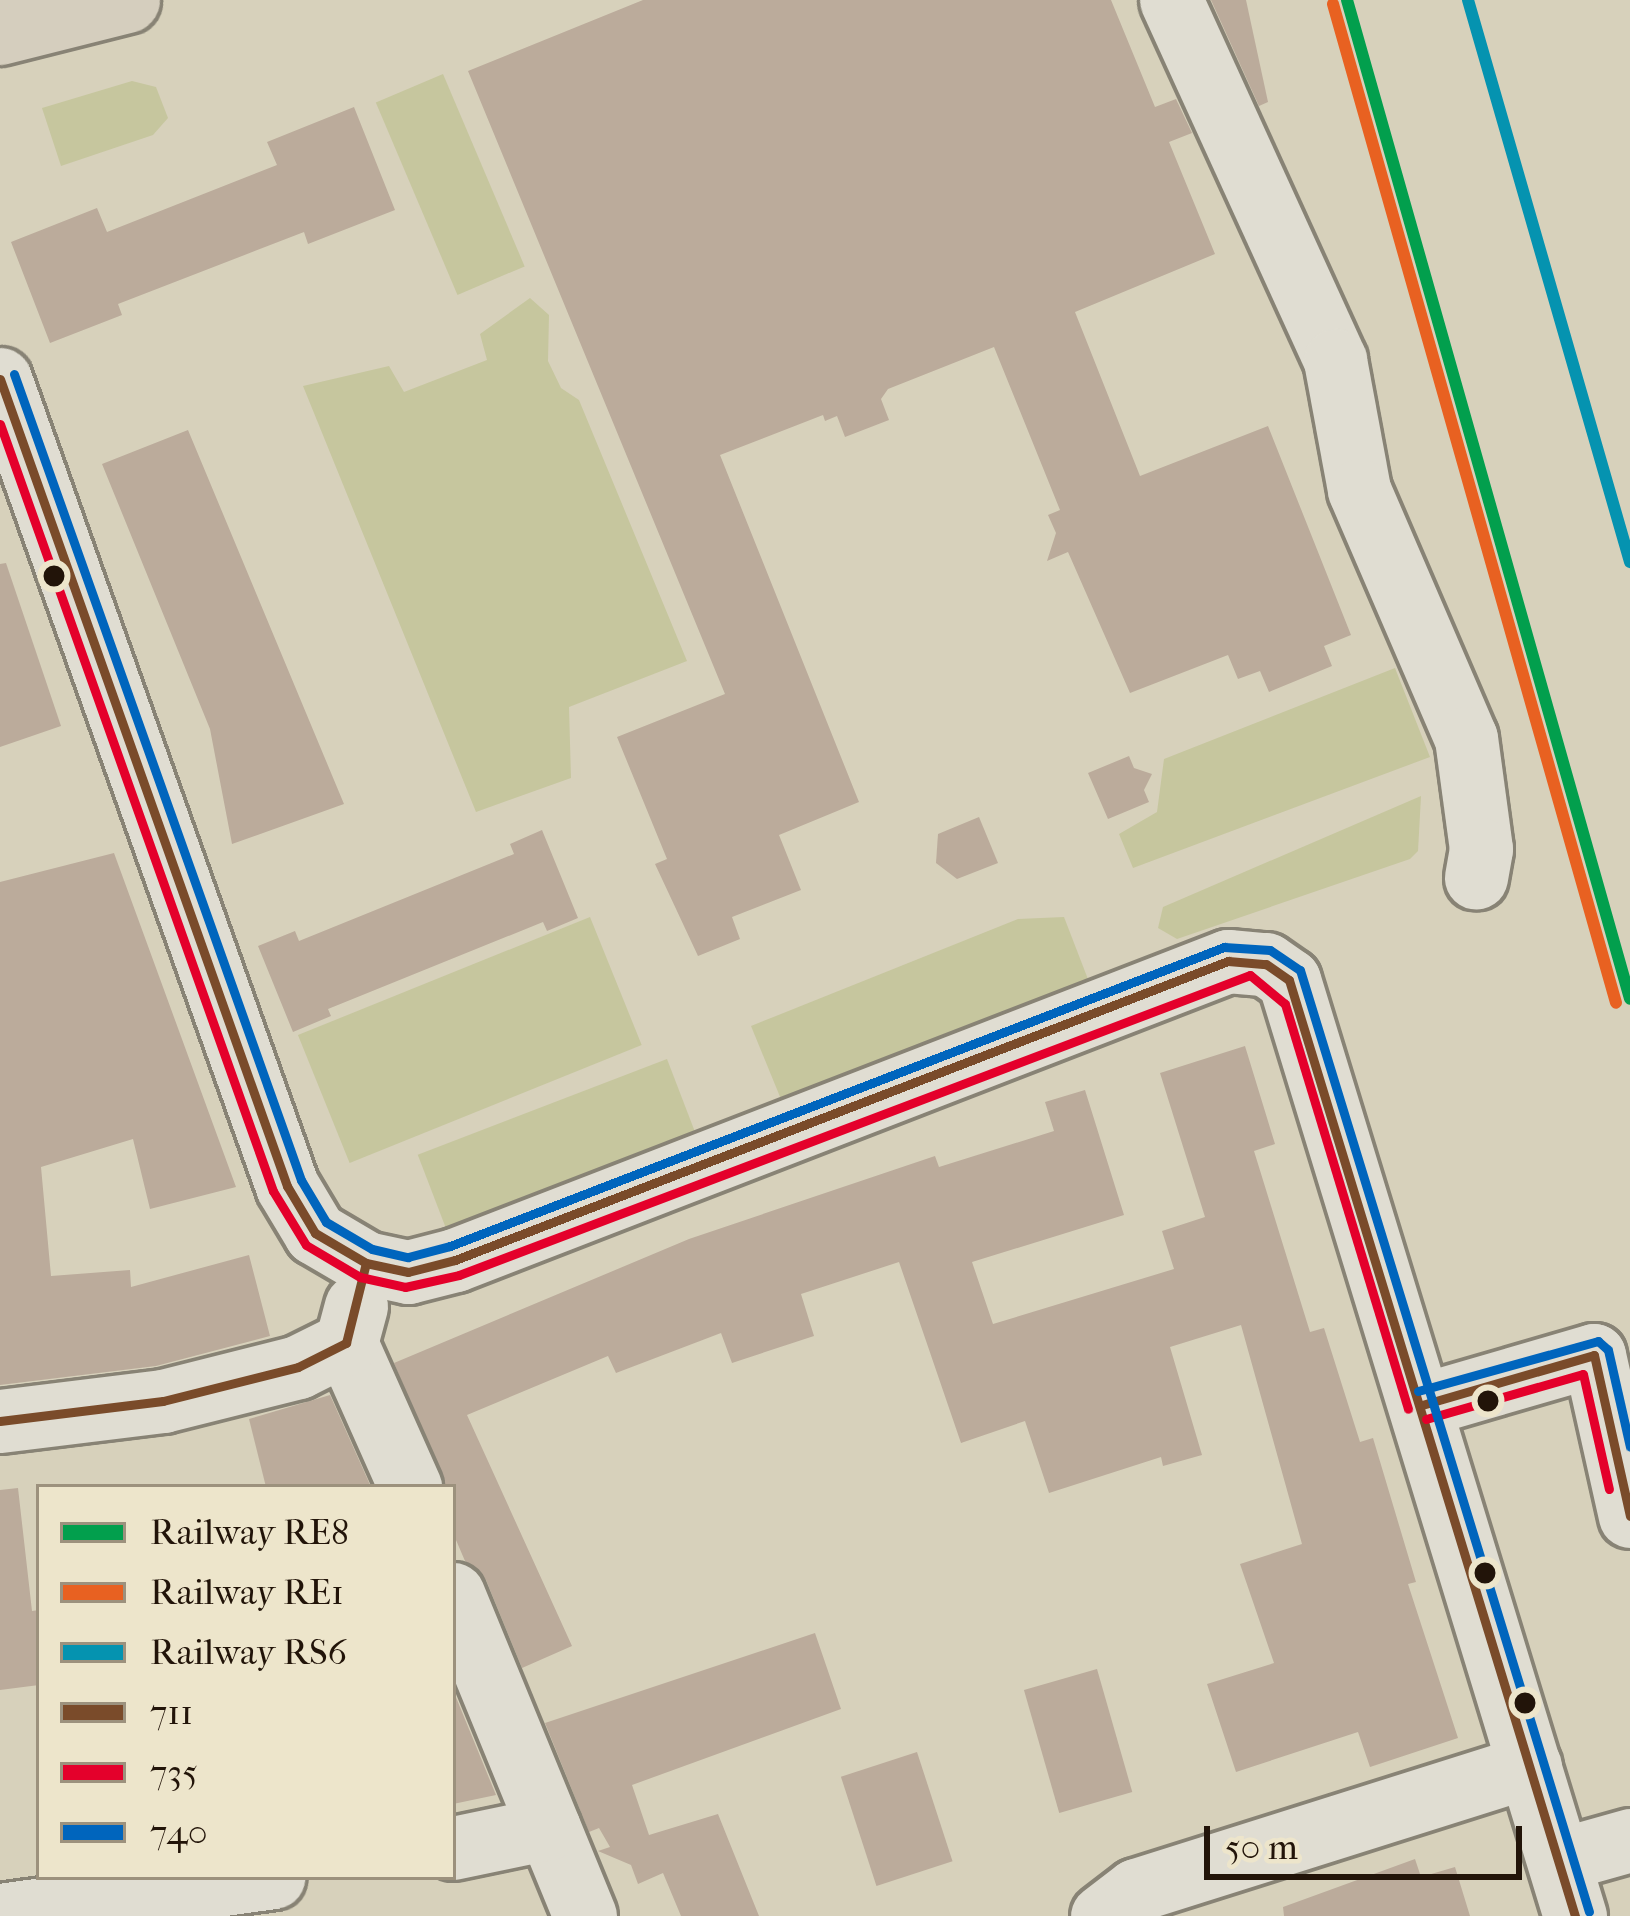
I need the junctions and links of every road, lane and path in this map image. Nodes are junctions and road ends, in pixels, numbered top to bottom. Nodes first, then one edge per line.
1 (128, 0) edge
2 (1171, 0) edge
3 (0, 32) edge
4 (0, 379) edge
5 (1476, 878) dead end
6 (366, 1263) junction
7 (346, 1343) junction
8 (1422, 1405) junction
9 (0, 1421) edge
10 (409, 1484) edge
11 (1630, 1516) edge
12 (456, 1601) edge
13 (1530, 1766) junction
14 (549, 1828) junction
15 (1630, 1840) edge
16 (456, 1848) edge
17 (251, 1880) edge
18 (1567, 1888) edge
19 (0, 1915) edge
20 (585, 1916) edge
21 (1102, 1916) edge

1 - 3 main road
2 - 5 street
4 - 6 street
6 - 7 street
6 - 8 street
7 - 9 street
7 - 10 street
8 - 11 street
8 - 13 street
12 - 14 street
13 - 18 street
13 - 21 street
14 - 16 street
14 - 20 street
15 - 18 street
17 - 19 street

